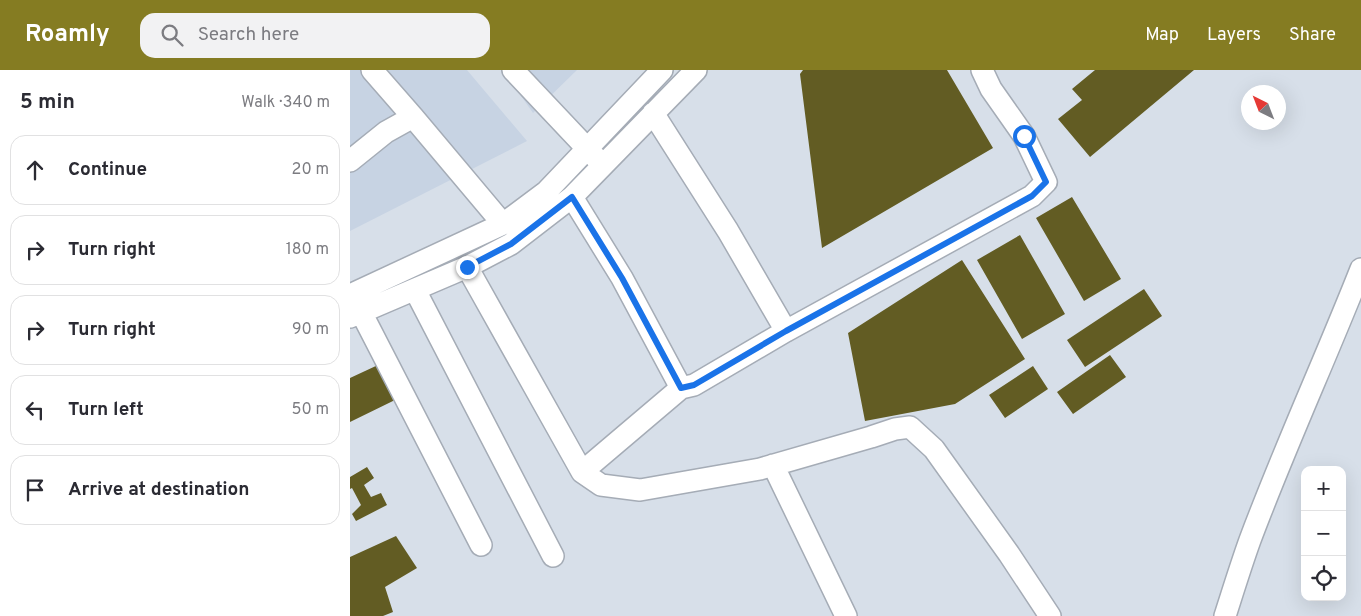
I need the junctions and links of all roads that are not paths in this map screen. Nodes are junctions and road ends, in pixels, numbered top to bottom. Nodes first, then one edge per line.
1 (372, 70) edge
2 (513, 70) edge
3 (662, 70) edge
4 (696, 70) edge
5 (982, 70) edge
6 (653, 113) junction
7 (413, 117) junction
8 (587, 149) junction
9 (350, 161) edge
10 (603, 164) junction
11 (572, 197) junction
12 (503, 224) junction
13 (467, 267) junction
14 (1361, 269) edge
15 (415, 290) junction
16 (354, 308) edge
17 (786, 331) junction
18 (681, 388) junction
19 (773, 465) junction
20 (582, 472) junction
21 (481, 545) dead end
22 (553, 556) dead end
23 (846, 616) edge
24 (1050, 616) edge
25 (1225, 616) edge

1 - 7 street
2 - 8 street
3 - 8 street
4 - 6 street
5 - 17 street
6 - 10 street
6 - 17 street
7 - 9 street
7 - 12 street
8 - 10 street
8 - 12 street
10 - 11 street
11 - 13 street
11 - 18 street
12 - 16 street
13 - 15 street
13 - 20 street
14 - 25 street
15 - 16 street
15 - 22 street
16 - 21 street
17 - 18 street
18 - 20 street
19 - 20 street
19 - 23 street
19 - 24 street

